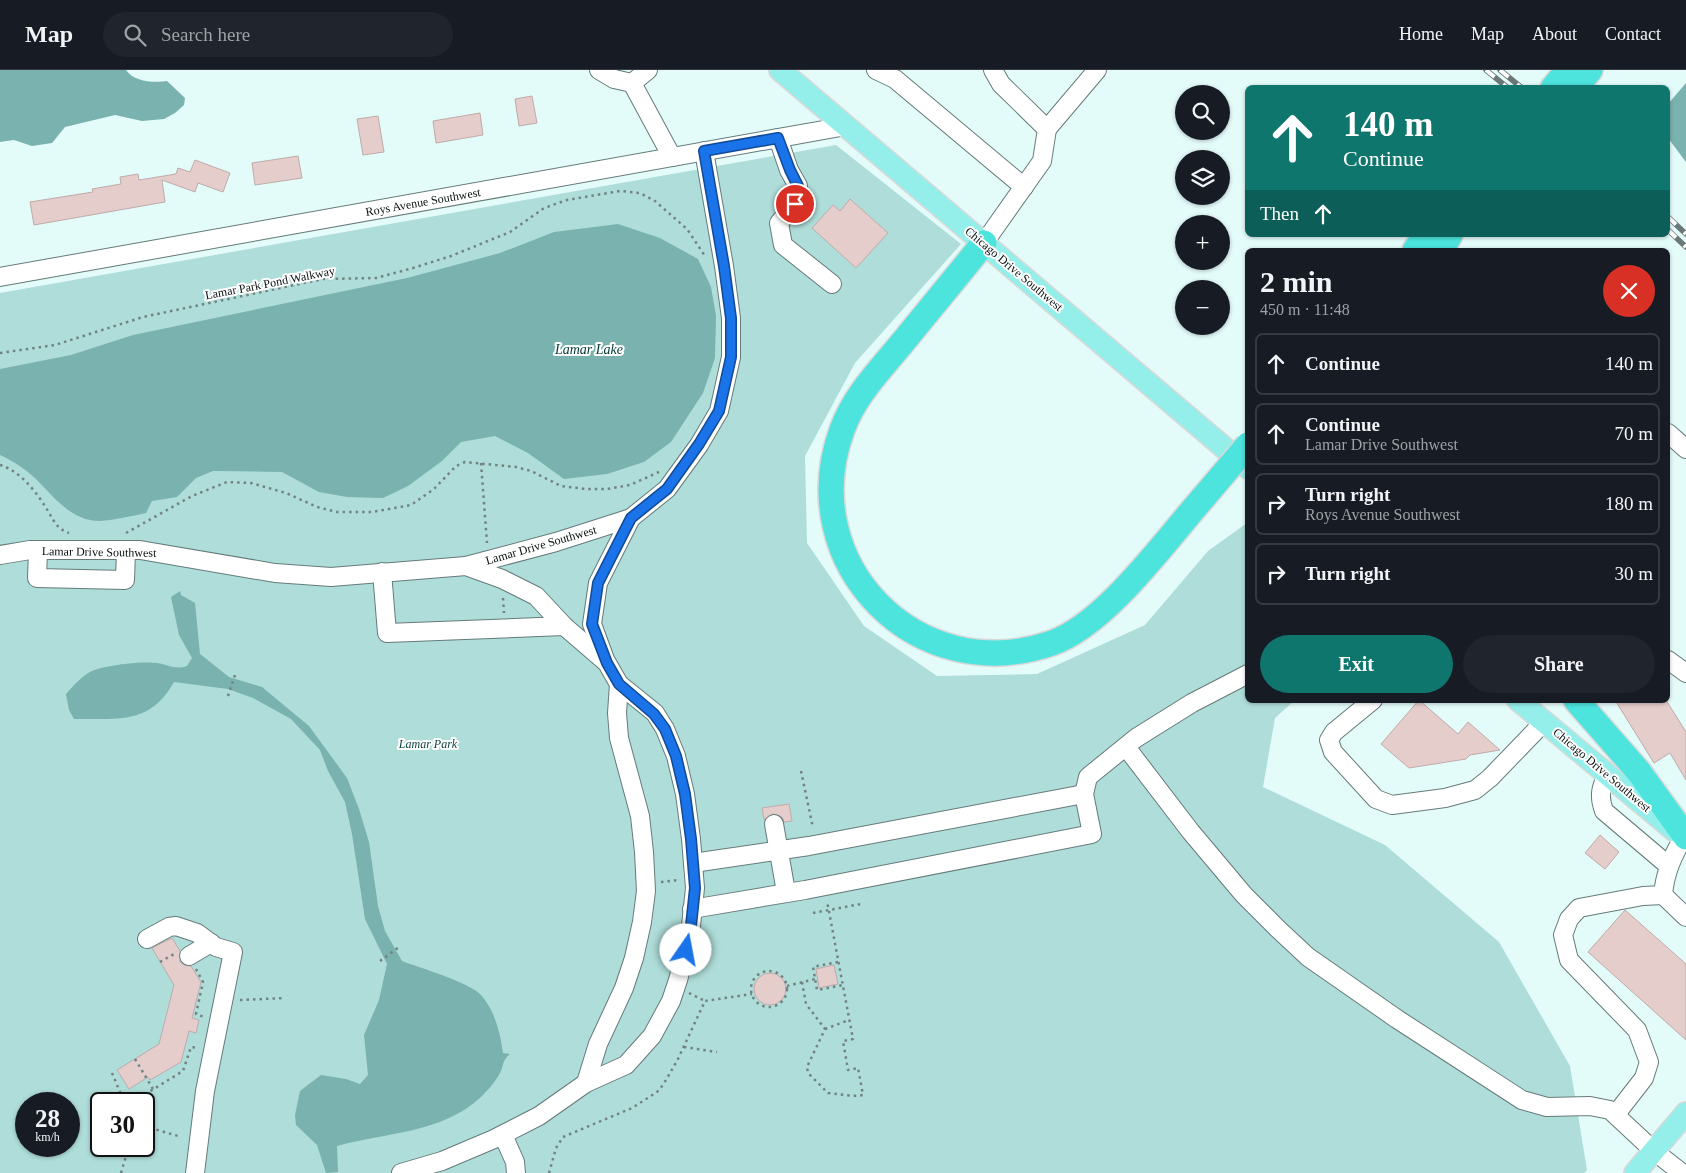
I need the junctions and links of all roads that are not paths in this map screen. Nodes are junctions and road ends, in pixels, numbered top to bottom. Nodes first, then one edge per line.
1 (599, 70) edge
2 (648, 70) edge
3 (780, 70) edge
4 (876, 70) edge
5 (993, 70) edge
6 (1097, 70) edge
7 (1568, 70) edge
8 (1590, 70) edge
9 (632, 83) junction
10 (1556, 85) edge
11 (1578, 85) edge
12 (846, 126) junction
13 (1047, 129) junction
14 (778, 138) junction
15 (704, 151) junction
16 (672, 157) junction
17 (1024, 187) junction
18 (1426, 237) edge
19 (1449, 237) edge
20 (984, 243) junction
21 (1417, 248) edge
22 (1442, 248) edge
23 (0, 278) edge
24 (832, 284) dead end
25 (1670, 435) edge
26 (1245, 449) edge
27 (1686, 449) edge
28 (1245, 465) edge
29 (631, 518) junction
30 (125, 542) junction
31 (38, 550) junction
32 (0, 555) edge
33 (466, 566) junction
34 (382, 572) junction
35 (564, 626) junction
36 (1670, 661) edge
37 (607, 663) junction
38 (1686, 673) edge
39 (1245, 676) edge
40 (619, 684) junction
41 (1369, 703) edge
42 (1522, 703) edge
43 (1579, 703) edge
44 (1544, 722) junction
45 (1126, 747) junction
46 (1607, 775) junction
47 (1084, 794) junction
48 (774, 824) dead end
49 (1685, 839) edge
50 (778, 851) junction
51 (1669, 866) junction
52 (693, 871) junction
53 (786, 892) junction
54 (1662, 895) junction
55 (692, 909) junction
56 (1686, 917) edge
57 (148, 939) dead end
58 (211, 943) junction
59 (189, 956) road end
60 (586, 1083) junction
61 (1686, 1113) edge
62 (1616, 1114) junction
63 (503, 1134) junction
64 (1654, 1151) junction
65 (195, 1173) edge
66 (401, 1173) edge
67 (516, 1173) edge
68 (1634, 1173) edge
69 (1682, 1173) edge

1 - 9 street
2 - 9 street
3 - 12 main road, Chicago Drive Southwest
4 - 17 street
5 - 13 street
6 - 13 street
7 - 10 highway
8 - 11 highway
9 - 16 street
12 - 14 street, Roys Avenue Southwest
12 - 20 main road, Chicago Drive Southwest
13 - 17 street
14 - 15 street, Roys Avenue Southwest
14 - 24 street
15 - 16 street, Roys Avenue Southwest
15 - 29 street, Lamar Drive Southwest
16 - 23 street, Roys Avenue Southwest
17 - 20 street
18 - 21 highway
19 - 22 highway
20 - 26 highway, bridge
20 - 28 main road, Chicago Drive Southwest
25 - 27 street
29 - 33 street, Lamar Drive Southwest
29 - 37 street
30 - 31 street, Lamar Drive Southwest
30 - 31 street
30 - 34 street, Lamar Drive Southwest
31 - 32 street, Lamar Drive Southwest
33 - 34 street, Lamar Drive Southwest
33 - 35 street, Lamar Drive Southwest
34 - 35 street
35 - 37 street, Lamar Drive Southwest
36 - 38 street
37 - 40 street, Lamar Drive Southwest
39 - 45 street
40 - 52 street, Lamar Drive Southwest
40 - 60 street
41 - 44 street
42 - 44 main road, Chicago Drive Southwest
43 - 49 highway
44 - 46 main road, Chicago Drive Southwest
45 - 47 street
45 - 62 street
46 - 49 main road, Chicago Drive Southwest
46 - 51 street
47 - 50 street
47 - 53 street
48 - 50 street
49 - 51 street
50 - 52 street
50 - 53 street
51 - 54 street
52 - 55 street, Lamar Drive Southwest
53 - 55 street
54 - 56 street
54 - 62 street
55 - 60 street, Lamar Drive Southwest
57 - 58 street
58 - 59 street
58 - 65 street
60 - 63 street, Lamar Drive Southwest
61 - 64 main road
62 - 64 street
63 - 66 street, Lamar Drive Southwest
63 - 67 street
64 - 68 main road
64 - 69 street

